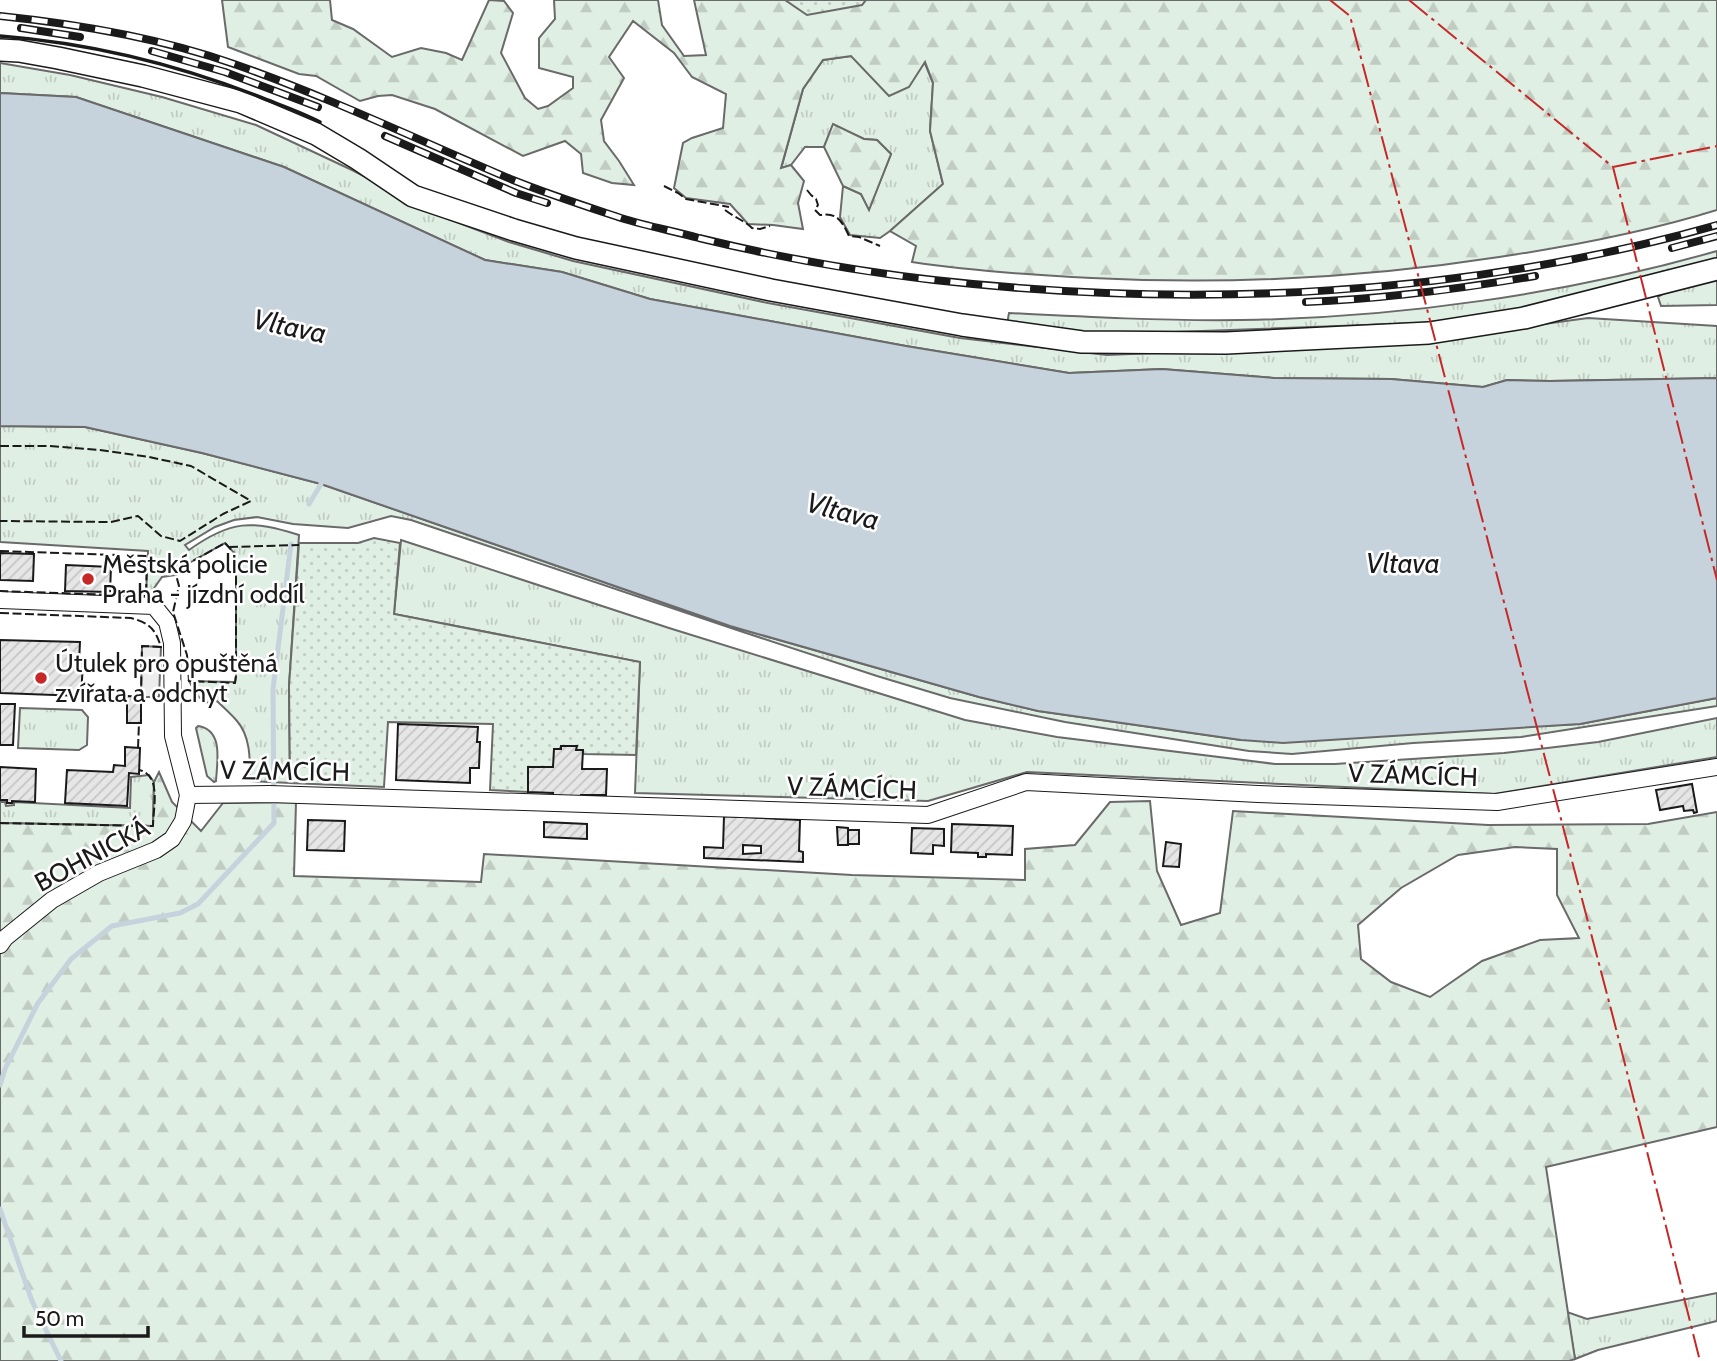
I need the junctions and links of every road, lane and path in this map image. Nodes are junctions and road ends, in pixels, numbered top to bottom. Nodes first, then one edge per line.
1 (0, 50) edge
2 (1717, 269) edge
3 (0, 600) edge
4 (1717, 767) edge
5 (188, 795) junction
6 (0, 945) edge

1 - 2 main road
3 - 5 street
4 - 5 street, V ZÁMCÍCH
5 - 6 street, BOHNICKÁ

